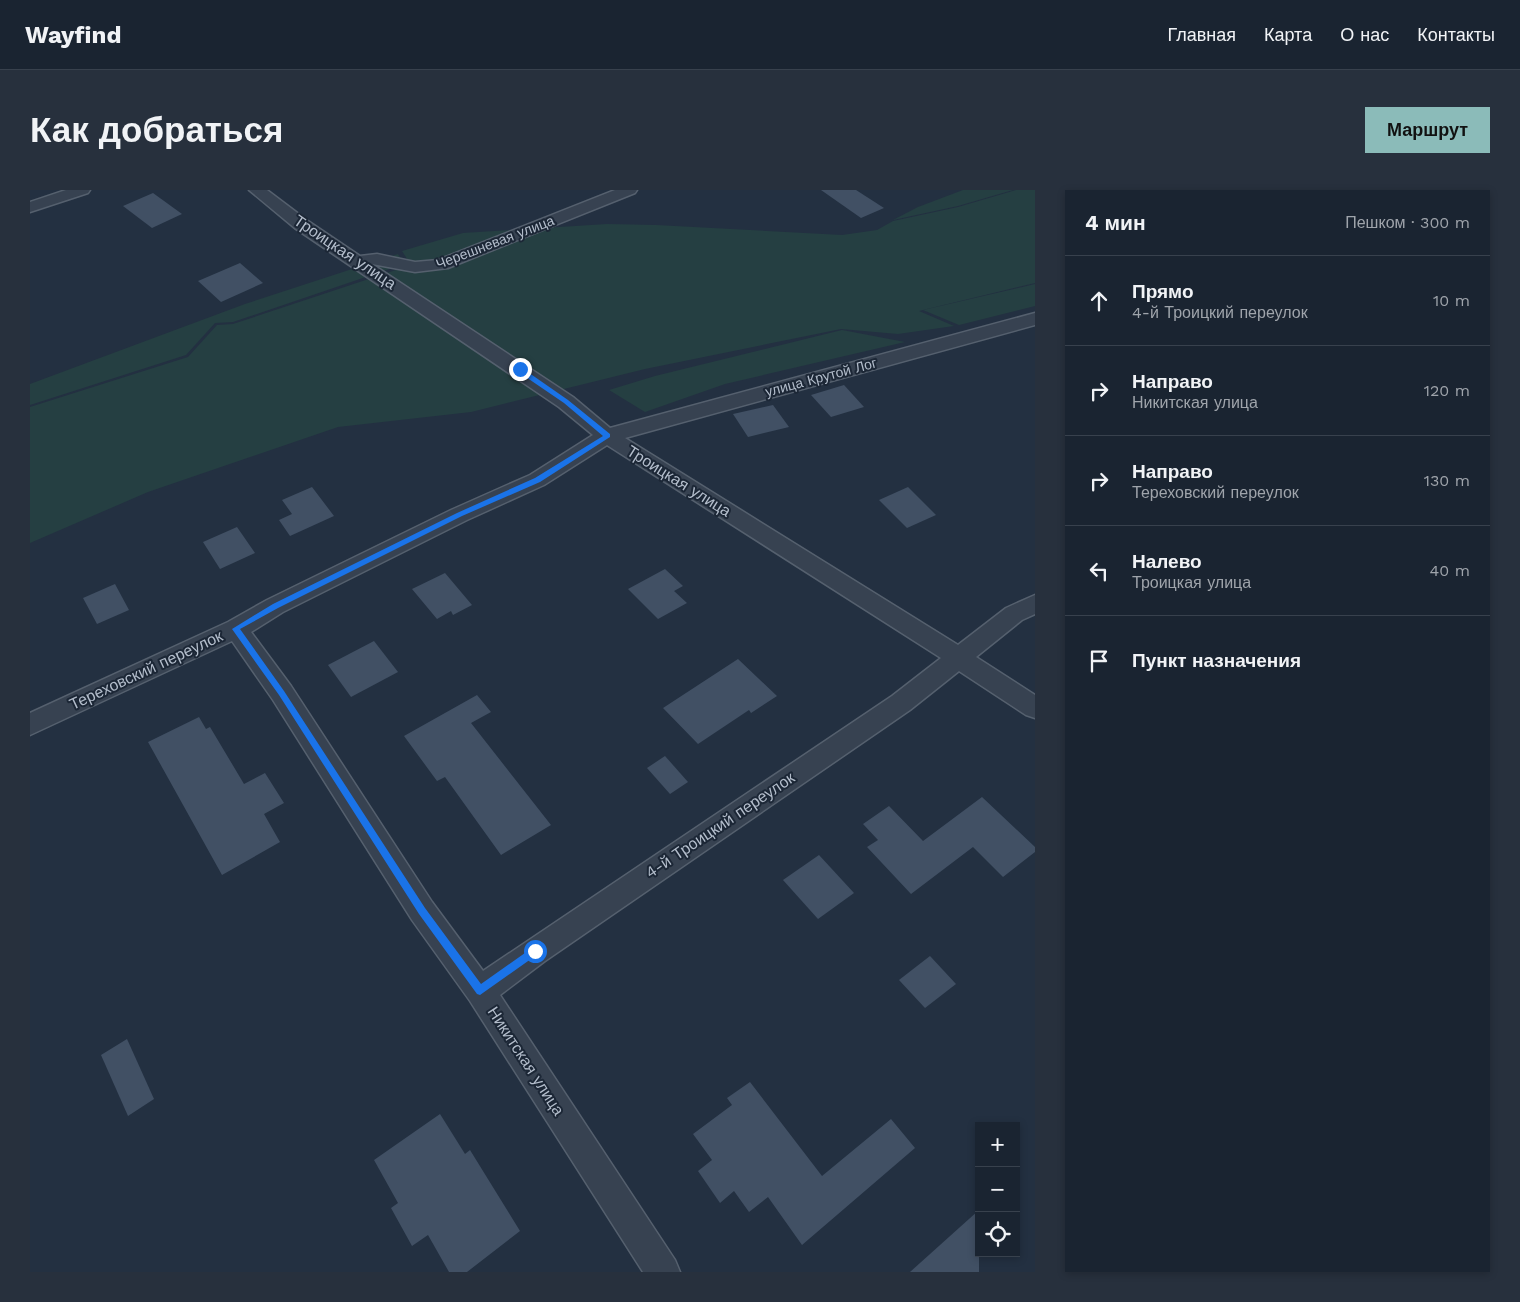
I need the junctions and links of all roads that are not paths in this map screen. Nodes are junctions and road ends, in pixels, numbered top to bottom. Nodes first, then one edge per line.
1 (82, 190) edge
2 (257, 190) edge
3 (629, 190) edge
4 (30, 207) edge
5 (358, 262) junction
6 (1035, 318) edge
7 (607, 436) junction
8 (1035, 604) edge
9 (236, 629) junction
10 (959, 658) junction
11 (1035, 708) edge
12 (30, 724) edge
13 (480, 991) junction
14 (663, 1272) edge

1 - 4 street
2 - 5 street, Троицкая улица
3 - 5 street, Черешневая улица
5 - 7 street, Троицкая улица
6 - 7 street, улица Крутой Лог
7 - 9 street, Тереховский переулок
7 - 10 street, Троицкая улица
8 - 10 street, 4-й Троицкий переулок
9 - 12 street, Тереховский переулок
9 - 13 street, Никитская улица
10 - 11 street, Троицкая улица
10 - 13 street, 4-й Троицкий переулок
13 - 14 street, Никитская улица

